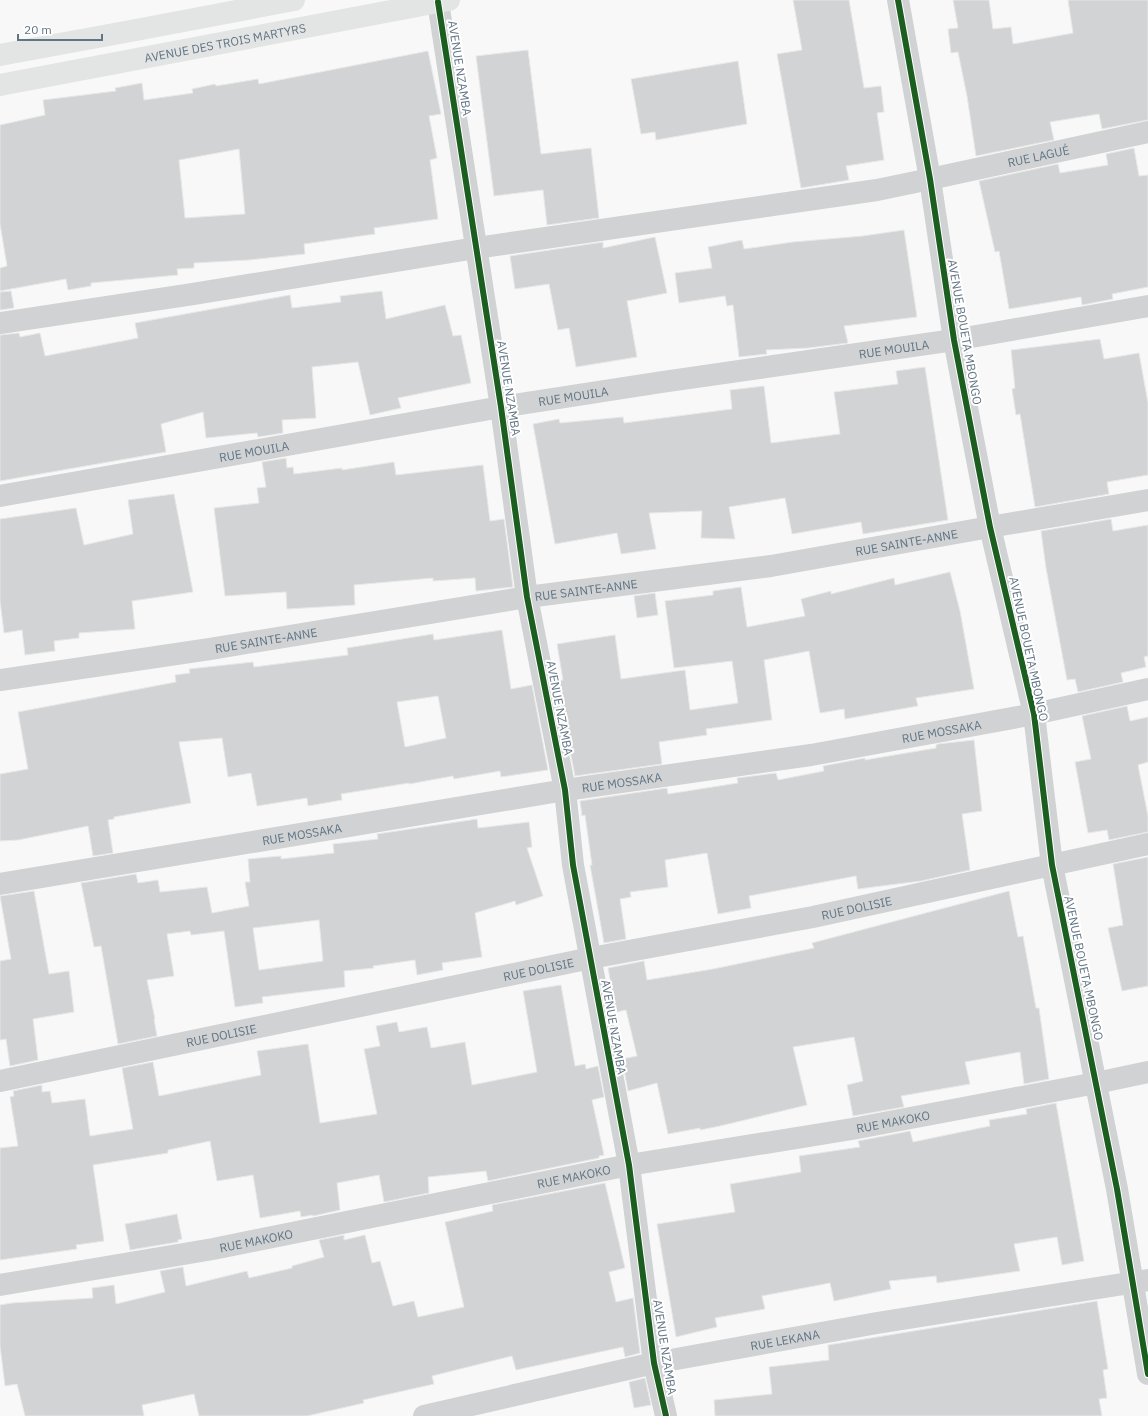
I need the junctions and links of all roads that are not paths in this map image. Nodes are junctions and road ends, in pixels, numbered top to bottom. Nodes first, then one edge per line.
1 (294, 0) edge
2 (898, 0) edge
3 (444, 1) edge
4 (0, 55) edge
5 (0, 85) edge
6 (1148, 132) edge
7 (930, 180) junction
8 (476, 248) junction
9 (1148, 306) edge
10 (0, 323) edge
11 (954, 340) junction
12 (501, 407) junction
13 (0, 496) edge
14 (1148, 500) edge
15 (990, 527) junction
16 (527, 597) junction
17 (0, 680) edge
18 (1148, 689) edge
19 (1034, 714) junction
20 (565, 790) junction
21 (1148, 844) edge
22 (1052, 865) junction
23 (0, 884) edge
24 (590, 958) junction
25 (1148, 1072) edge
26 (0, 1081) edge
27 (1096, 1083) junction
28 (629, 1165) junction
29 (1140, 1282) edge
30 (0, 1285) edge
31 (654, 1363) junction
32 (1148, 1374) edge
33 (424, 1416) edge
34 (666, 1416) edge

1 - 4 main road
2 - 7 street, AVENUE BOUETA MBONGO
3 - 5 main road, AVENUE DES TROIS MARTYRS
3 - 8 street, AVENUE NZAMBA
6 - 7 street, RUE LAGUÉ
7 - 8 street, RUE LAGUÉ
7 - 11 street, AVENUE BOUETA MBONGO
8 - 10 street, RUE LAGUÉ
8 - 12 street, AVENUE NZAMBA
9 - 11 street, RUE MOUILA
11 - 12 street, RUE MOUILA
11 - 15 street, AVENUE BOUETA MBONGO
12 - 13 street, RUE MOUILA
12 - 16 street, AVENUE NZAMBA
14 - 15 street, RUE SAINTE-ANNE
15 - 16 street, RUE SAINTE-ANNE
15 - 19 street, AVENUE BOUETA MBONGO
16 - 17 street, RUE SAINTE-ANNE
16 - 20 street, AVENUE NZAMBA
18 - 19 street, RUE MOSSAKA
19 - 20 street, RUE MOSSAKA
19 - 22 street, AVENUE BOUETA MBONGO
20 - 23 street, RUE MOSSAKA
20 - 24 street, AVENUE NZAMBA
21 - 22 street, RUE DOLISIE
22 - 24 street, RUE DOLISIE
22 - 27 street, AVENUE BOUETA MBONGO
24 - 26 street, RUE DOLISIE
24 - 28 street, AVENUE NZAMBA
25 - 27 street, RUE MAKOKO
27 - 28 street, RUE MAKOKO
27 - 29 street, AVENUE BOUETA MBONGO
28 - 30 street, RUE MAKOKO
28 - 31 street, AVENUE NZAMBA
29 - 31 street, RUE LEKANA
29 - 32 street, AVENUE BOUETA MBONGO
31 - 33 street, RUE LEKANA
31 - 34 street, AVENUE NZAMBA

